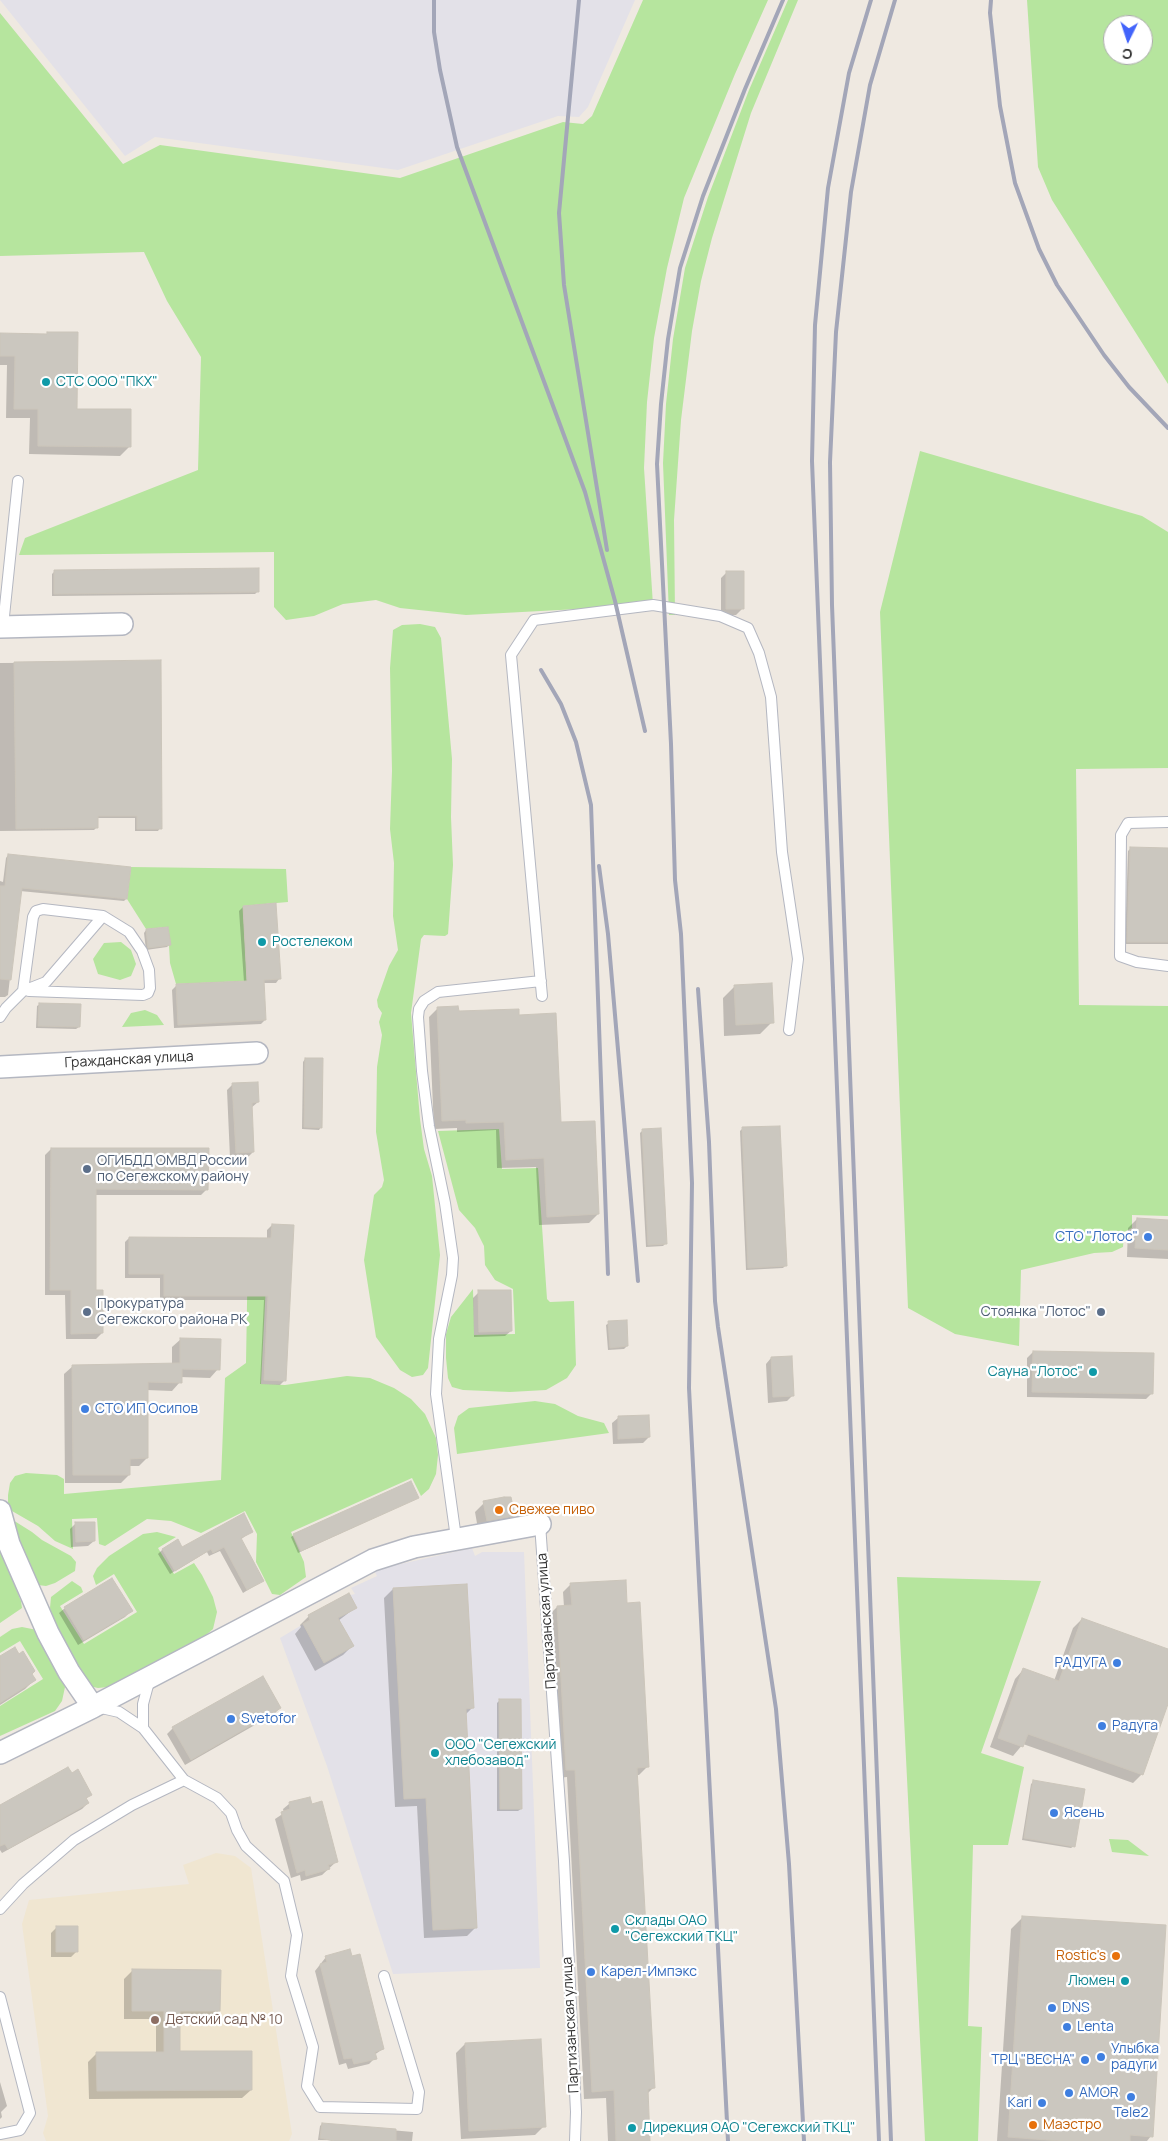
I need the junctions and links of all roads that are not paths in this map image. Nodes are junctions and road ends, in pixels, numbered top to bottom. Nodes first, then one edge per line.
1 (18, 481) dead end
2 (122, 624) dead end
3 (2, 627) edge
4 (1168, 822) edge
5 (103, 916) junction
6 (1168, 966) edge
7 (541, 981) junction
8 (23, 991) junction
9 (542, 996) dead end
10 (0, 1017) edge
11 (789, 1030) dead end
12 (257, 1053) dead end
13 (0, 1067) edge
14 (0, 1511) edge
15 (540, 1524) joint
16 (456, 1538) junction
17 (150, 1677) junction
18 (93, 1707) junction
19 (143, 1728) junction
20 (0, 1753) edge
21 (184, 1780) junction
22 (0, 1910) edge
23 (384, 1976) dead end
24 (0, 1997) edge
25 (0, 2134) edge
26 (575, 2141) edge

1 - 3 lane
2 - 3 street
4 - 6 lane
5 - 8 lane
5 - 8 lane
5 - 8 lane
7 - 9 lane
7 - 11 lane
7 - 16 lane
8 - 10 lane
12 - 13 street, Гражданская улица
14 - 18 street
15 - 16 street, Партизанская улица
15 - 26 lane, Партизанская улица
16 - 17 street, Партизанская улица
17 - 18 street, Партизанская улица
17 - 19 lane
18 - 19 lane
18 - 20 street, Партизанская улица
19 - 21 lane
21 - 22 lane
21 - 23 lane
24 - 25 lane

